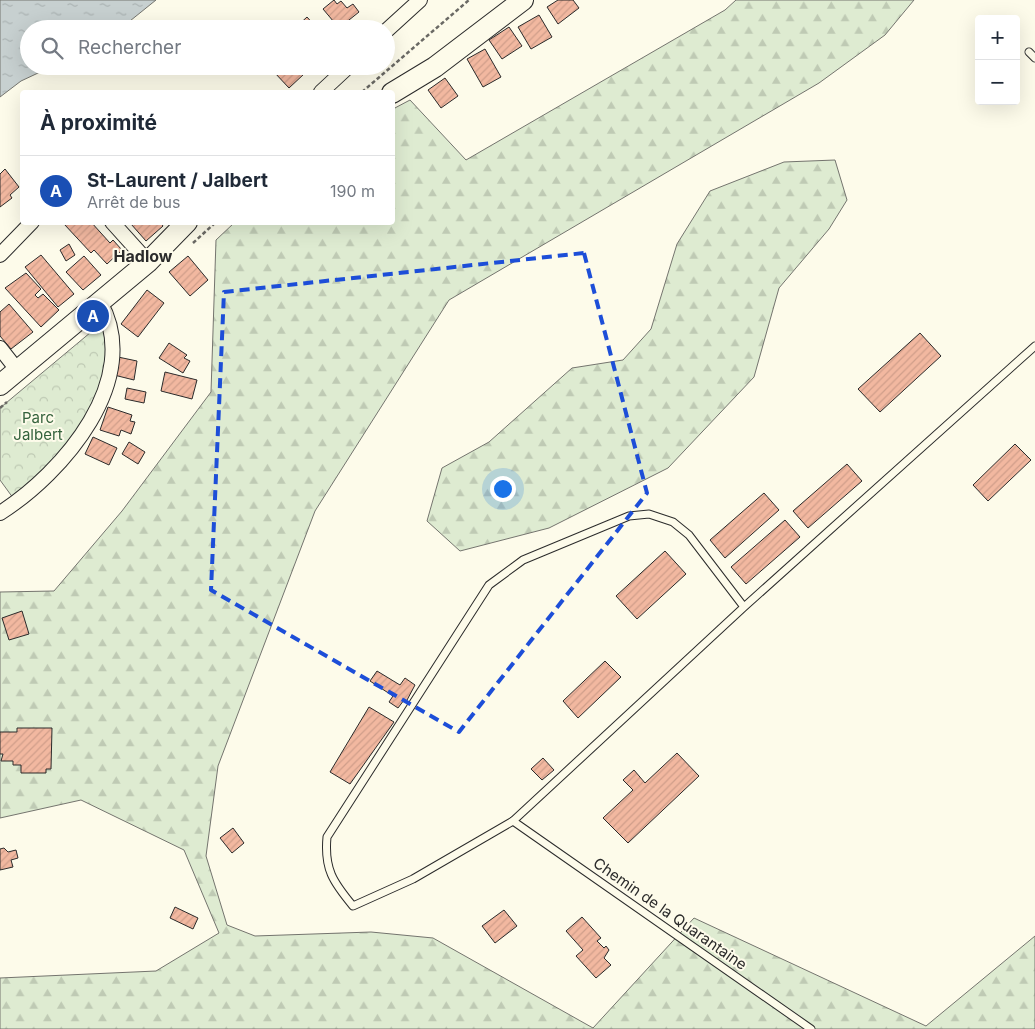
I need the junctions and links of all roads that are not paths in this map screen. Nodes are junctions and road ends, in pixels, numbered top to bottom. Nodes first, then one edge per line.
1 (420, 0) edge
2 (523, 0) edge
3 (395, 23) edge
4 (1029, 52) dead end
5 (1035, 58) edge
6 (339, 75) edge
7 (323, 90) edge
8 (395, 91) edge
9 (29, 225) edge
10 (115, 225) edge
11 (185, 225) edge
12 (0, 255) edge
13 (148, 262) junction
14 (100, 302) junction
15 (1035, 346) edge
16 (0, 348) edge
17 (18, 371) junction
18 (0, 385) edge
19 (0, 512) edge
20 (744, 607) junction
21 (514, 821) junction
22 (811, 1029) edge

1 - 3 street
2 - 8 street
4 - 5 lane
6 - 7 street
9 - 12 street
10 - 13 street
11 - 13 street
13 - 14 street
14 - 17 street
14 - 19 street
15 - 20 lane
16 - 17 street
17 - 18 street
20 - 21 lane
20 - 21 lane
21 - 22 lane, Chemin de la Quarantaine

